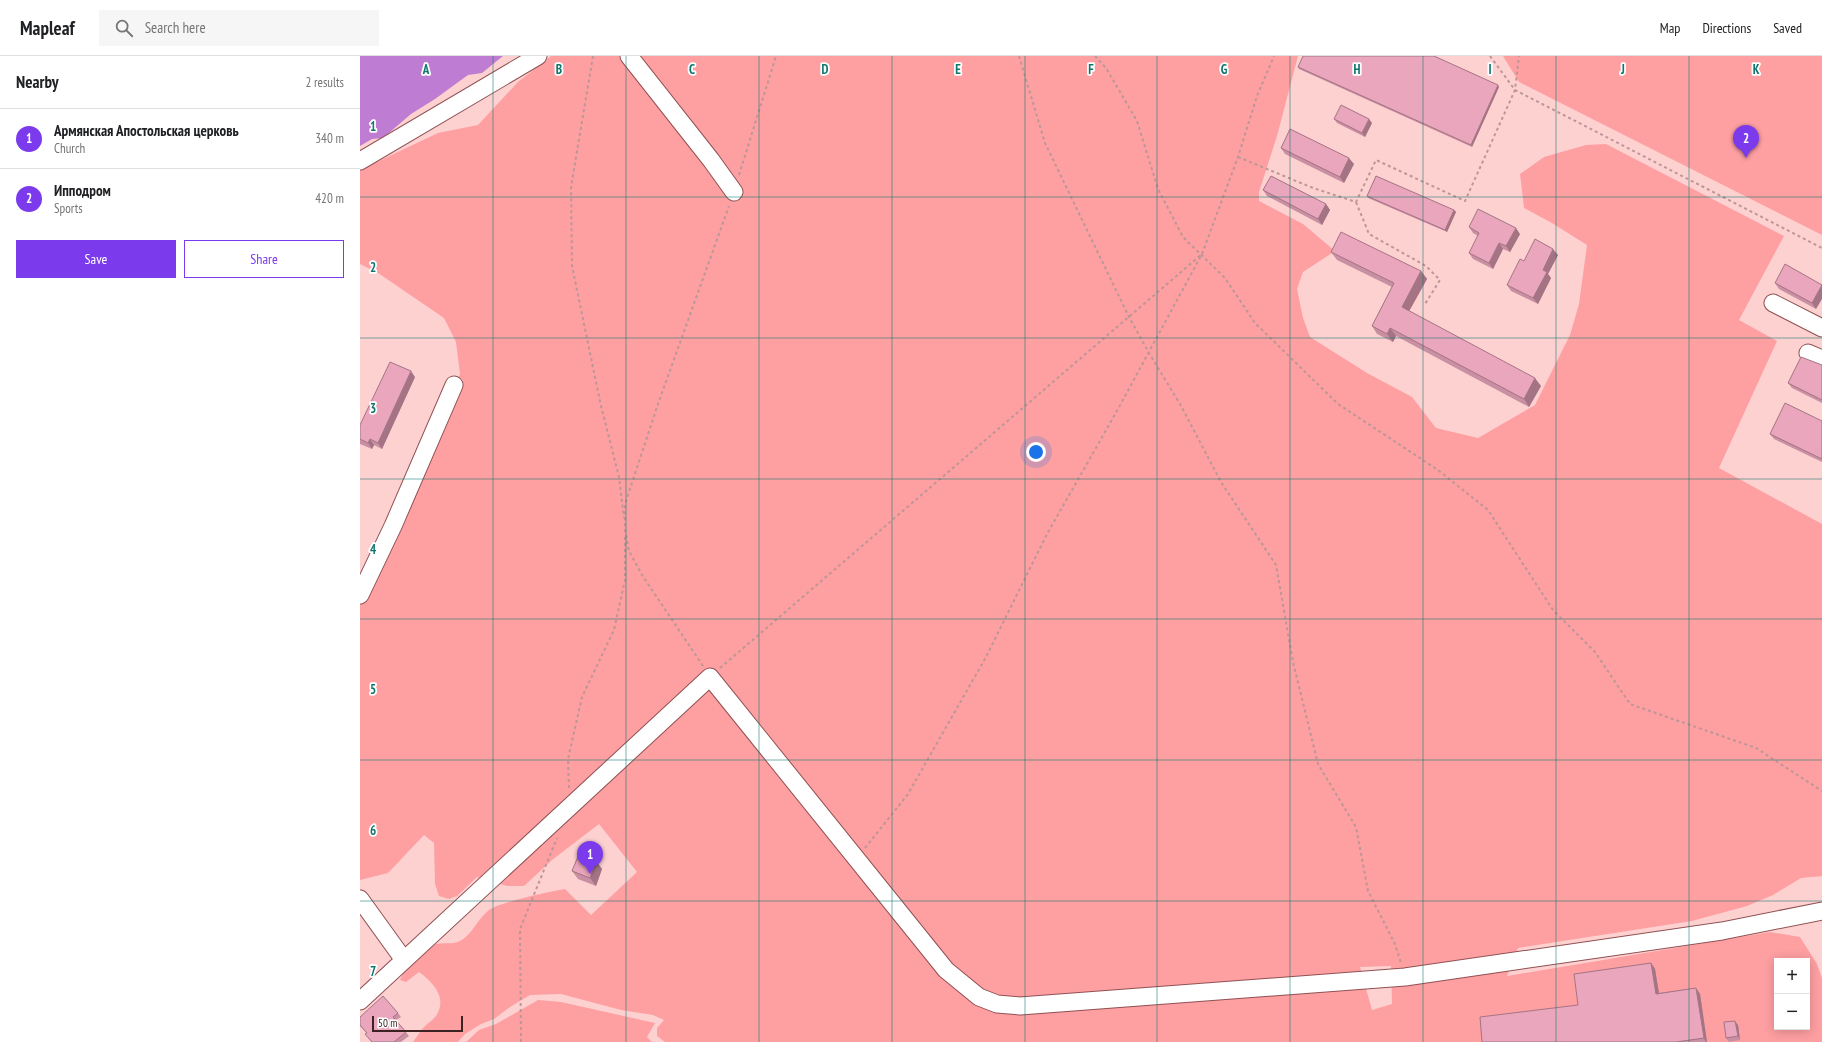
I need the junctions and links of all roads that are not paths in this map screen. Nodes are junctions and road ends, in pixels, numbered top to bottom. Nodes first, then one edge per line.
1 (538, 56) edge
2 (629, 56) edge
3 (360, 161) edge
4 (734, 192) road end
5 (1773, 303) dead end
6 (1822, 328) edge
7 (454, 385) dead end
8 (360, 595) edge
9 (360, 899) edge
10 (1822, 911) edge
11 (404, 960) junction
12 (360, 1001) edge

1 - 3 street
2 - 4 street
5 - 6 street
7 - 8 street
9 - 11 street
10 - 11 street
11 - 12 street

